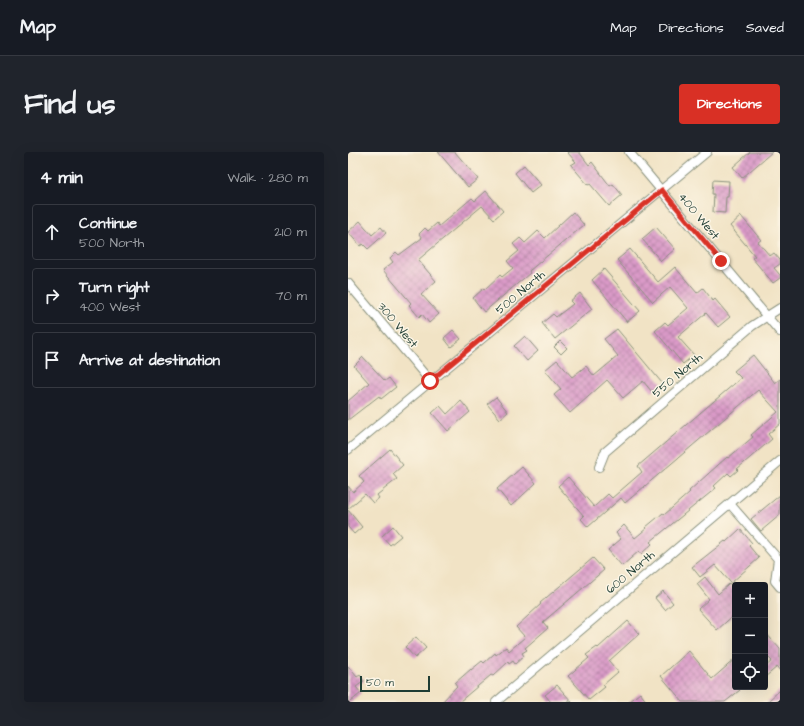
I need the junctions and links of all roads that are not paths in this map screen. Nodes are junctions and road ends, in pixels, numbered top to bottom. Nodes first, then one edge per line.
1 (629, 152) edge
2 (707, 152) edge
3 (662, 190) junction
4 (348, 283) edge
5 (780, 308) edge
6 (767, 316) junction
7 (780, 332) edge
8 (430, 381) junction
9 (348, 450) edge
10 (780, 461) edge
11 (598, 467) dead end
12 (730, 504) junction
13 (780, 587) edge
14 (496, 702) edge

1 - 3 street, 400 West
2 - 3 street, 500 North
3 - 6 street, 400 West
3 - 8 street, 500 North
4 - 8 street, 300 West
5 - 6 street, 550 North
6 - 7 street, 400 West
6 - 11 street, 550 North
8 - 9 street, 500 North
10 - 12 street, 600 North
12 - 13 street
12 - 14 street, 600 North

